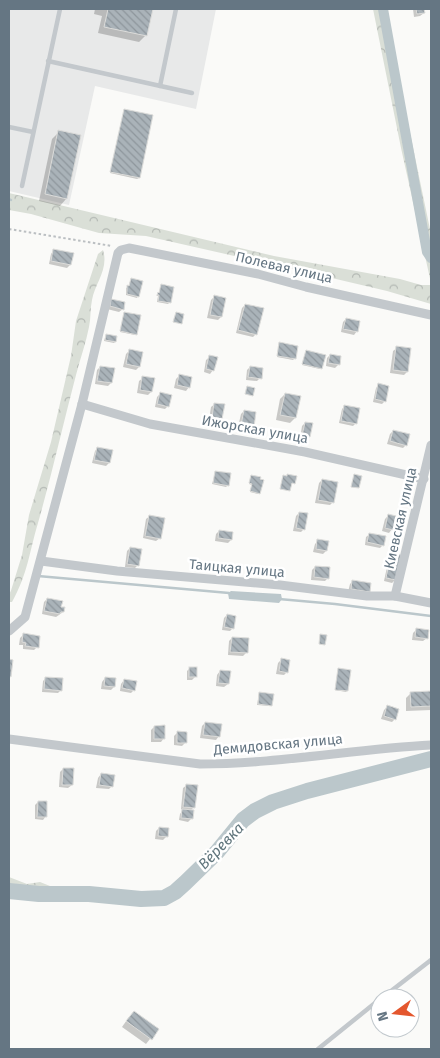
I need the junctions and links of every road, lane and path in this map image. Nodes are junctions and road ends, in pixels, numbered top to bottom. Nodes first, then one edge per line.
1 (60, 9) edge
2 (176, 9) edge
3 (48, 61) junction
4 (160, 86) junction
5 (192, 94) dead end
6 (9, 127) edge
7 (33, 132) junction
8 (22, 186) dead end
9 (9, 229) edge
10 (129, 248) junction
11 (431, 315) edge
12 (82, 404) junction
13 (431, 445) edge
14 (424, 479) junction
15 (40, 561) junction
16 (396, 596) junction
17 (431, 603) edge
18 (9, 630) edge
19 (9, 739) edge
20 (431, 745) edge
21 (431, 960) edge
22 (395, 988) edge
23 (370, 1008) edge
24 (318, 1049) edge

1 - 3 lane
2 - 4 lane
3 - 4 lane
3 - 7 lane
4 - 5 lane
6 - 7 lane
7 - 8 lane
9 - 10 path
10 - 11 street, Полевая улица
10 - 12 street
12 - 14 street, Ижорская улица
12 - 15 street
13 - 14 street, Киевская улица
14 - 16 street, Киевская улица
15 - 16 street, Таицкая улица
15 - 18 street
16 - 17 street, Таицкая улица
19 - 20 street, Демидовская улица
21 - 22 lane
23 - 24 lane

